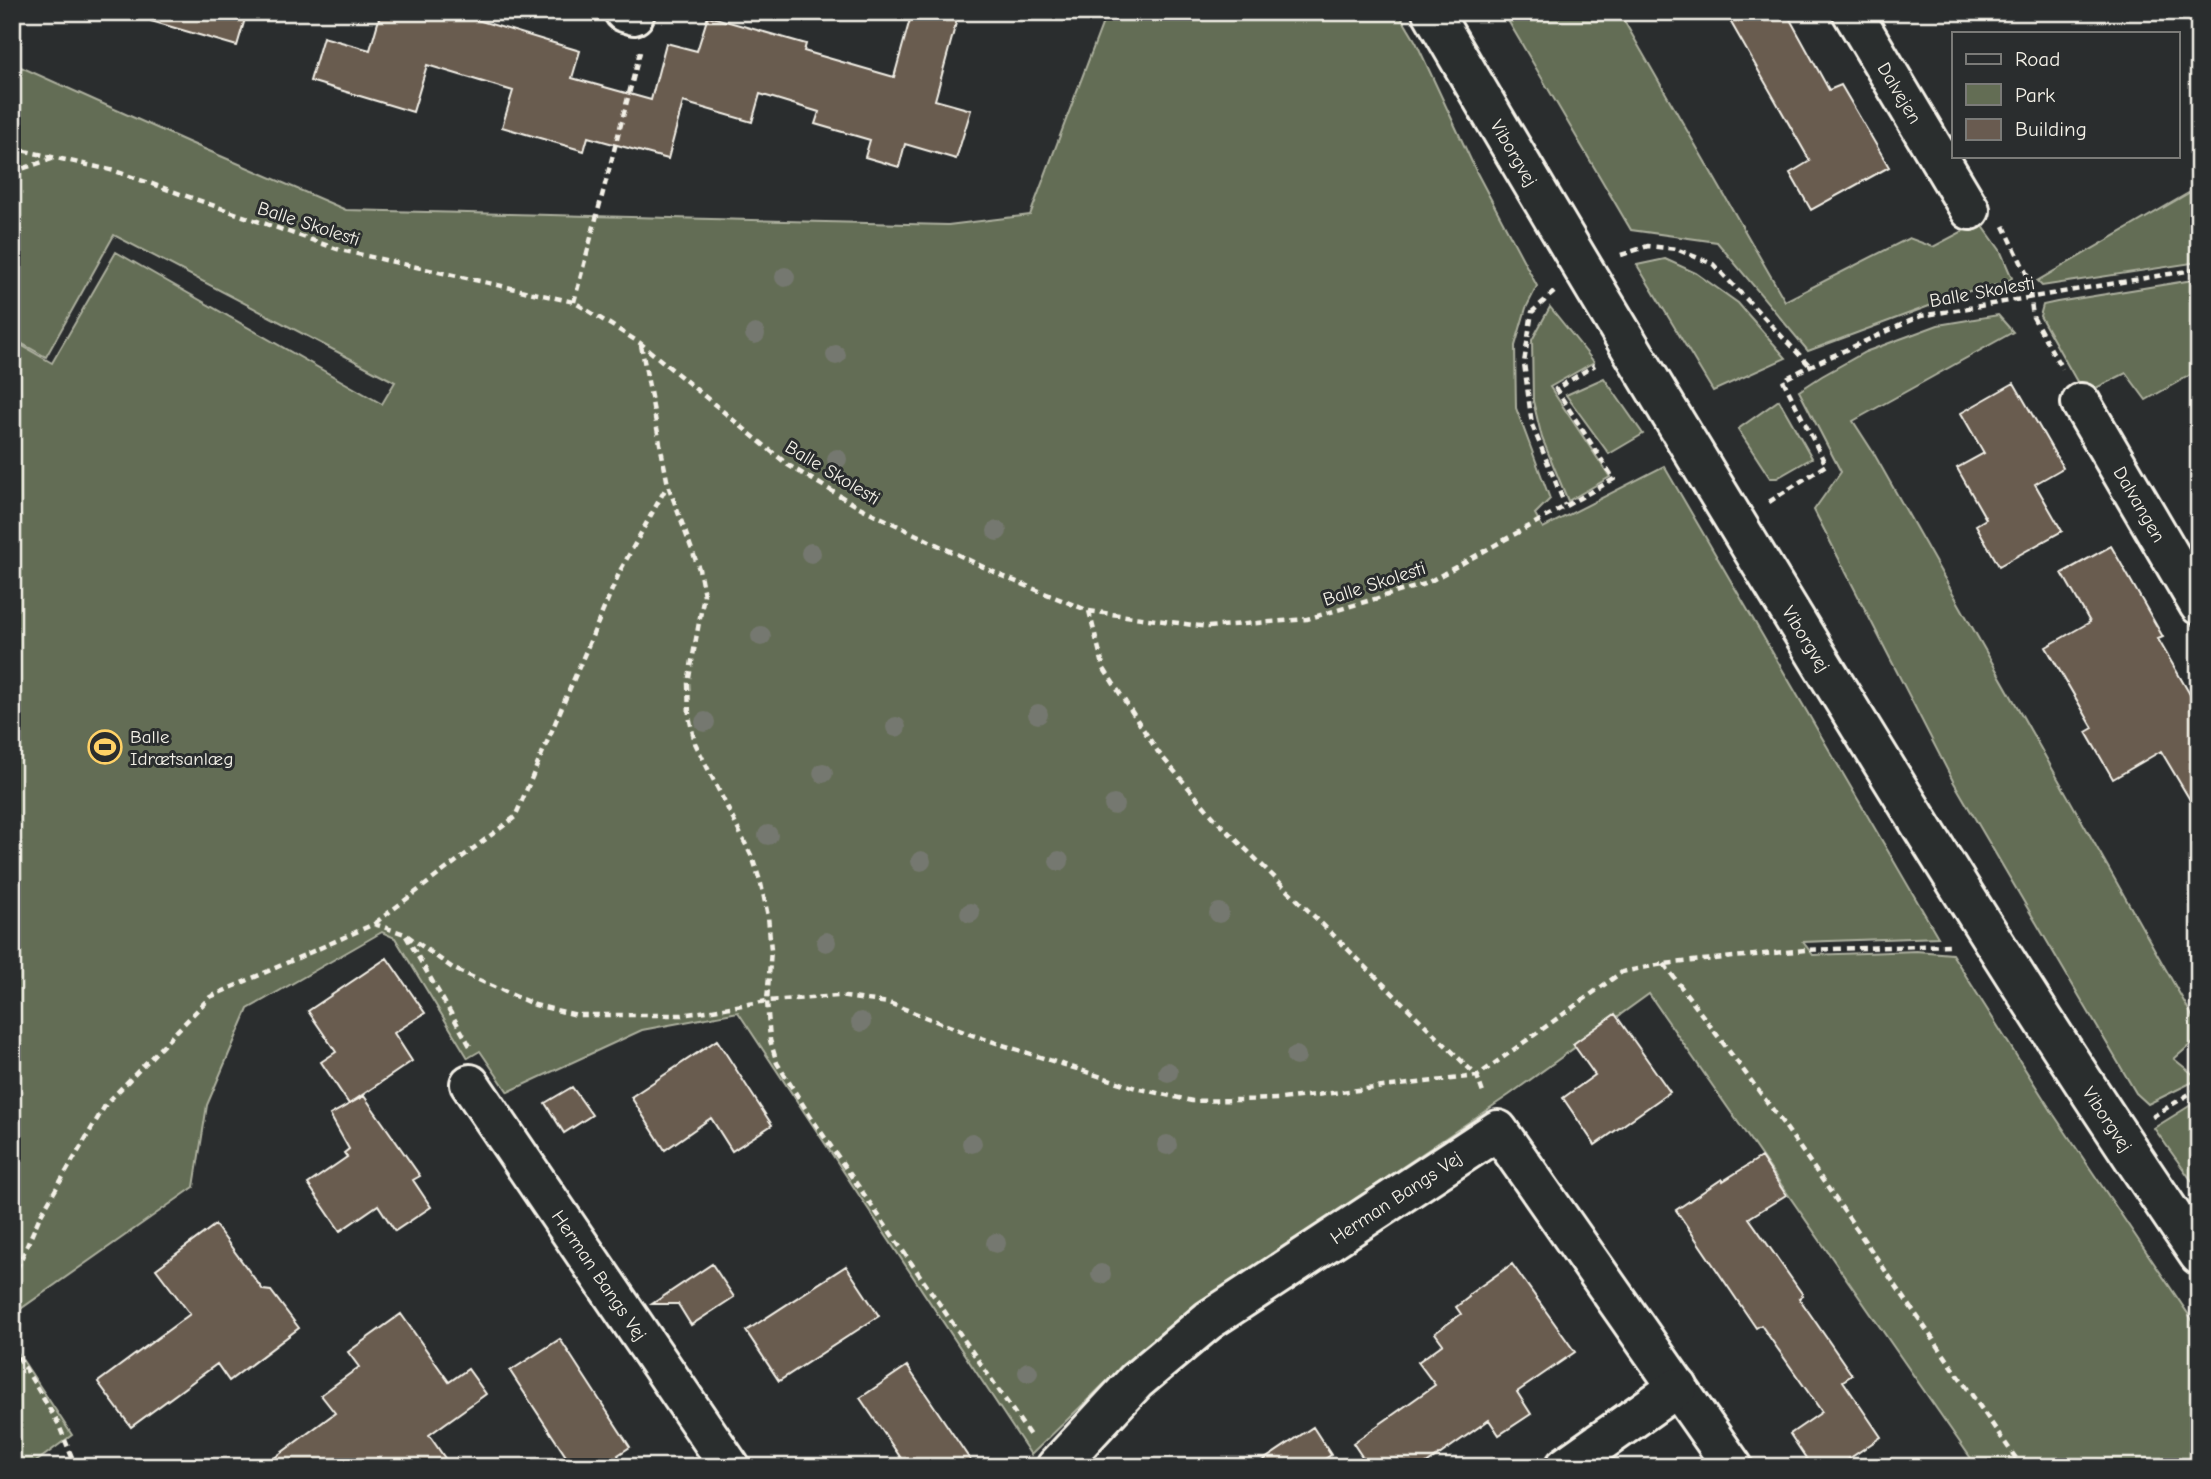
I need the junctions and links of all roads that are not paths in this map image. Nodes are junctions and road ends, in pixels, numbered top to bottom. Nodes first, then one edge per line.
1 (1432, 12) edge
2 (1852, 12) edge
3 (1970, 210) road end
4 (2081, 403) road end
5 (2199, 604) edge
6 (470, 1084) road end
7 (2199, 1255) edge
8 (1678, 1387) junction
9 (1046, 1455) edge
10 (730, 1467) edge
11 (1565, 1467) edge
12 (1733, 1467) edge

1 - 7 street, Viborgvej
2 - 3 street, Dalvejen
4 - 5 street, Dalvangen
6 - 10 street, Herman Bangs Vej
8 - 9 street, Herman Bangs Vej
8 - 11 street
8 - 12 street

